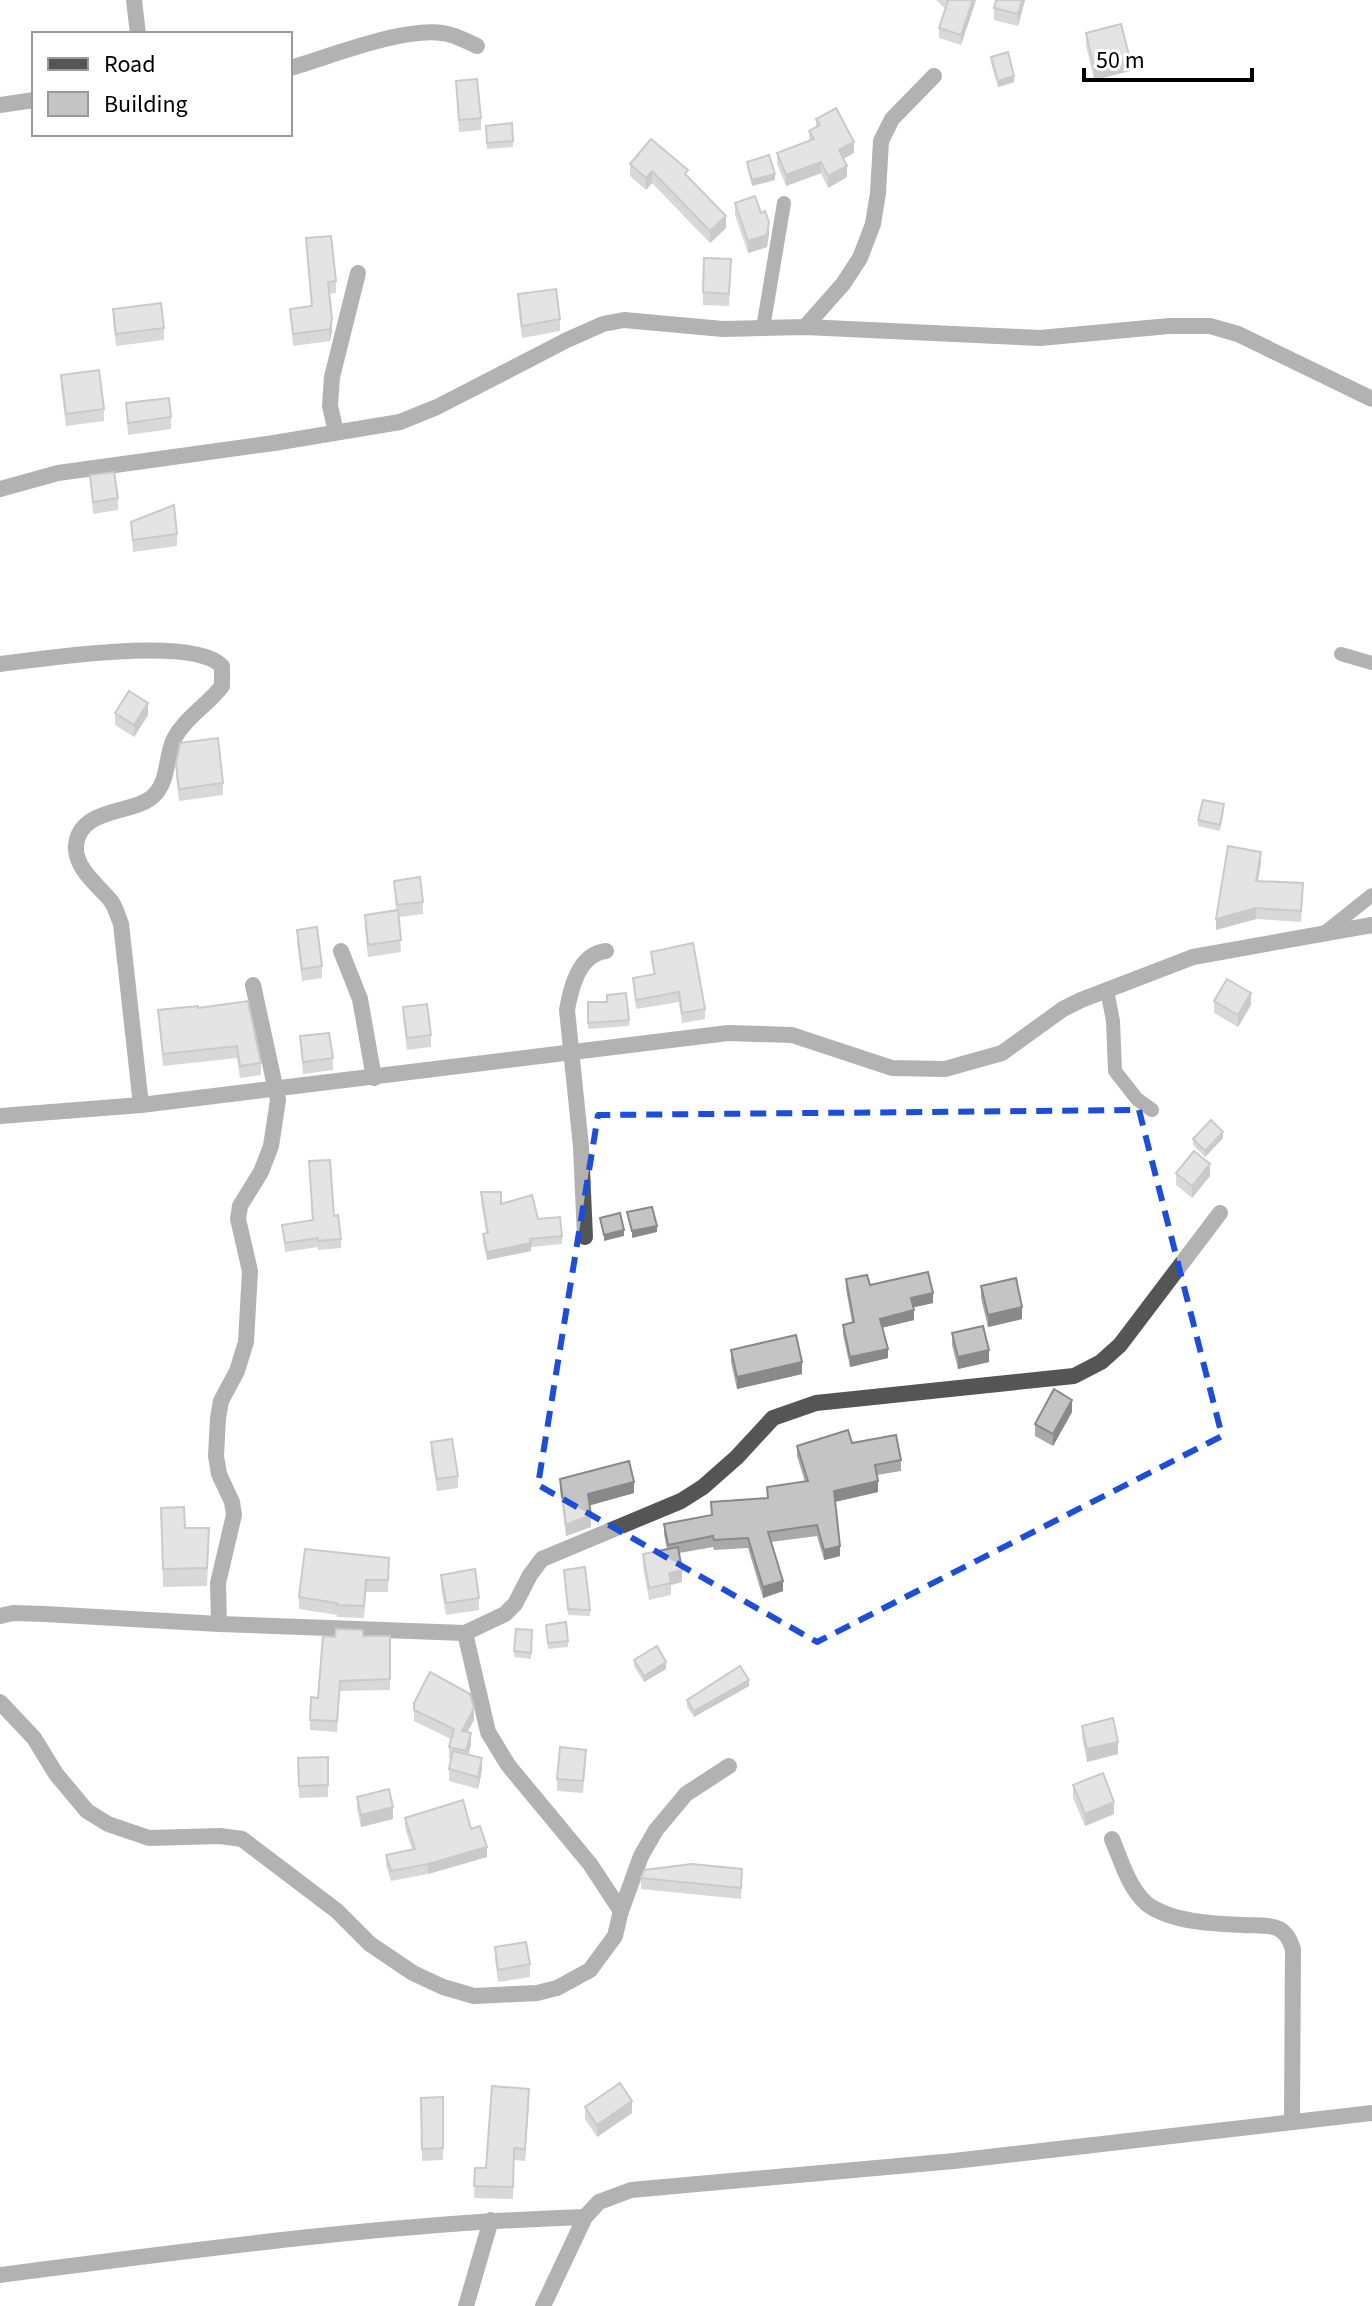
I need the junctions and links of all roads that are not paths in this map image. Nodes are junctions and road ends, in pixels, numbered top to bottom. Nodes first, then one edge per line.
1 (134, 0) edge
2 (138, 32) edge
3 (477, 46) dead end
4 (292, 67) edge
5 (934, 76) dead end
6 (32, 100) edge
7 (0, 105) edge
8 (784, 203) dead end
9 (358, 273) dead end
10 (805, 327) junction
11 (763, 328) junction
12 (1372, 399) edge
13 (336, 432) junction
14 (0, 489) edge
15 (1341, 654) dead end
16 (1372, 663) edge
17 (0, 664) edge
18 (1372, 895) edge
19 (1372, 925) edge
20 (1323, 934) junction
21 (341, 951) dead end
22 (606, 951) dead end
23 (253, 985) dead end
24 (1107, 990) junction
25 (571, 1053) junction
26 (374, 1078) junction
27 (278, 1088) junction
28 (141, 1105) junction
29 (1152, 1110) dead end
30 (0, 1116) edge
31 (1220, 1213) dead end
32 (585, 1237) dead end
33 (0, 1616) edge
34 (219, 1624) junction
35 (465, 1633) junction
36 (0, 1702) edge
37 (729, 1766) dead end
38 (1112, 1839) dead end
39 (621, 1911) junction
40 (1372, 2113) edge
41 (1292, 2120) junction
42 (585, 2217) junction
43 (491, 2220) junction
44 (0, 2275) edge
45 (466, 2306) edge
46 (543, 2306) edge

1 - 2 street
3 - 4 street
5 - 10 street
6 - 7 street
8 - 11 lane
9 - 13 street
10 - 11 street
10 - 12 street
11 - 13 street
13 - 14 street
15 - 16 lane
17 - 28 street
18 - 20 lane
19 - 20 street
20 - 24 street
21 - 26 street
22 - 25 street
23 - 27 street
24 - 25 street
24 - 29 lane
25 - 26 street
25 - 32 street
26 - 27 street
27 - 28 street
27 - 34 street
28 - 30 street
31 - 35 street
33 - 34 street
34 - 35 street
35 - 39 street
36 - 39 street
37 - 39 street
38 - 41 street
40 - 41 street
41 - 42 street
42 - 43 street
42 - 46 street
43 - 44 street
43 - 45 street

